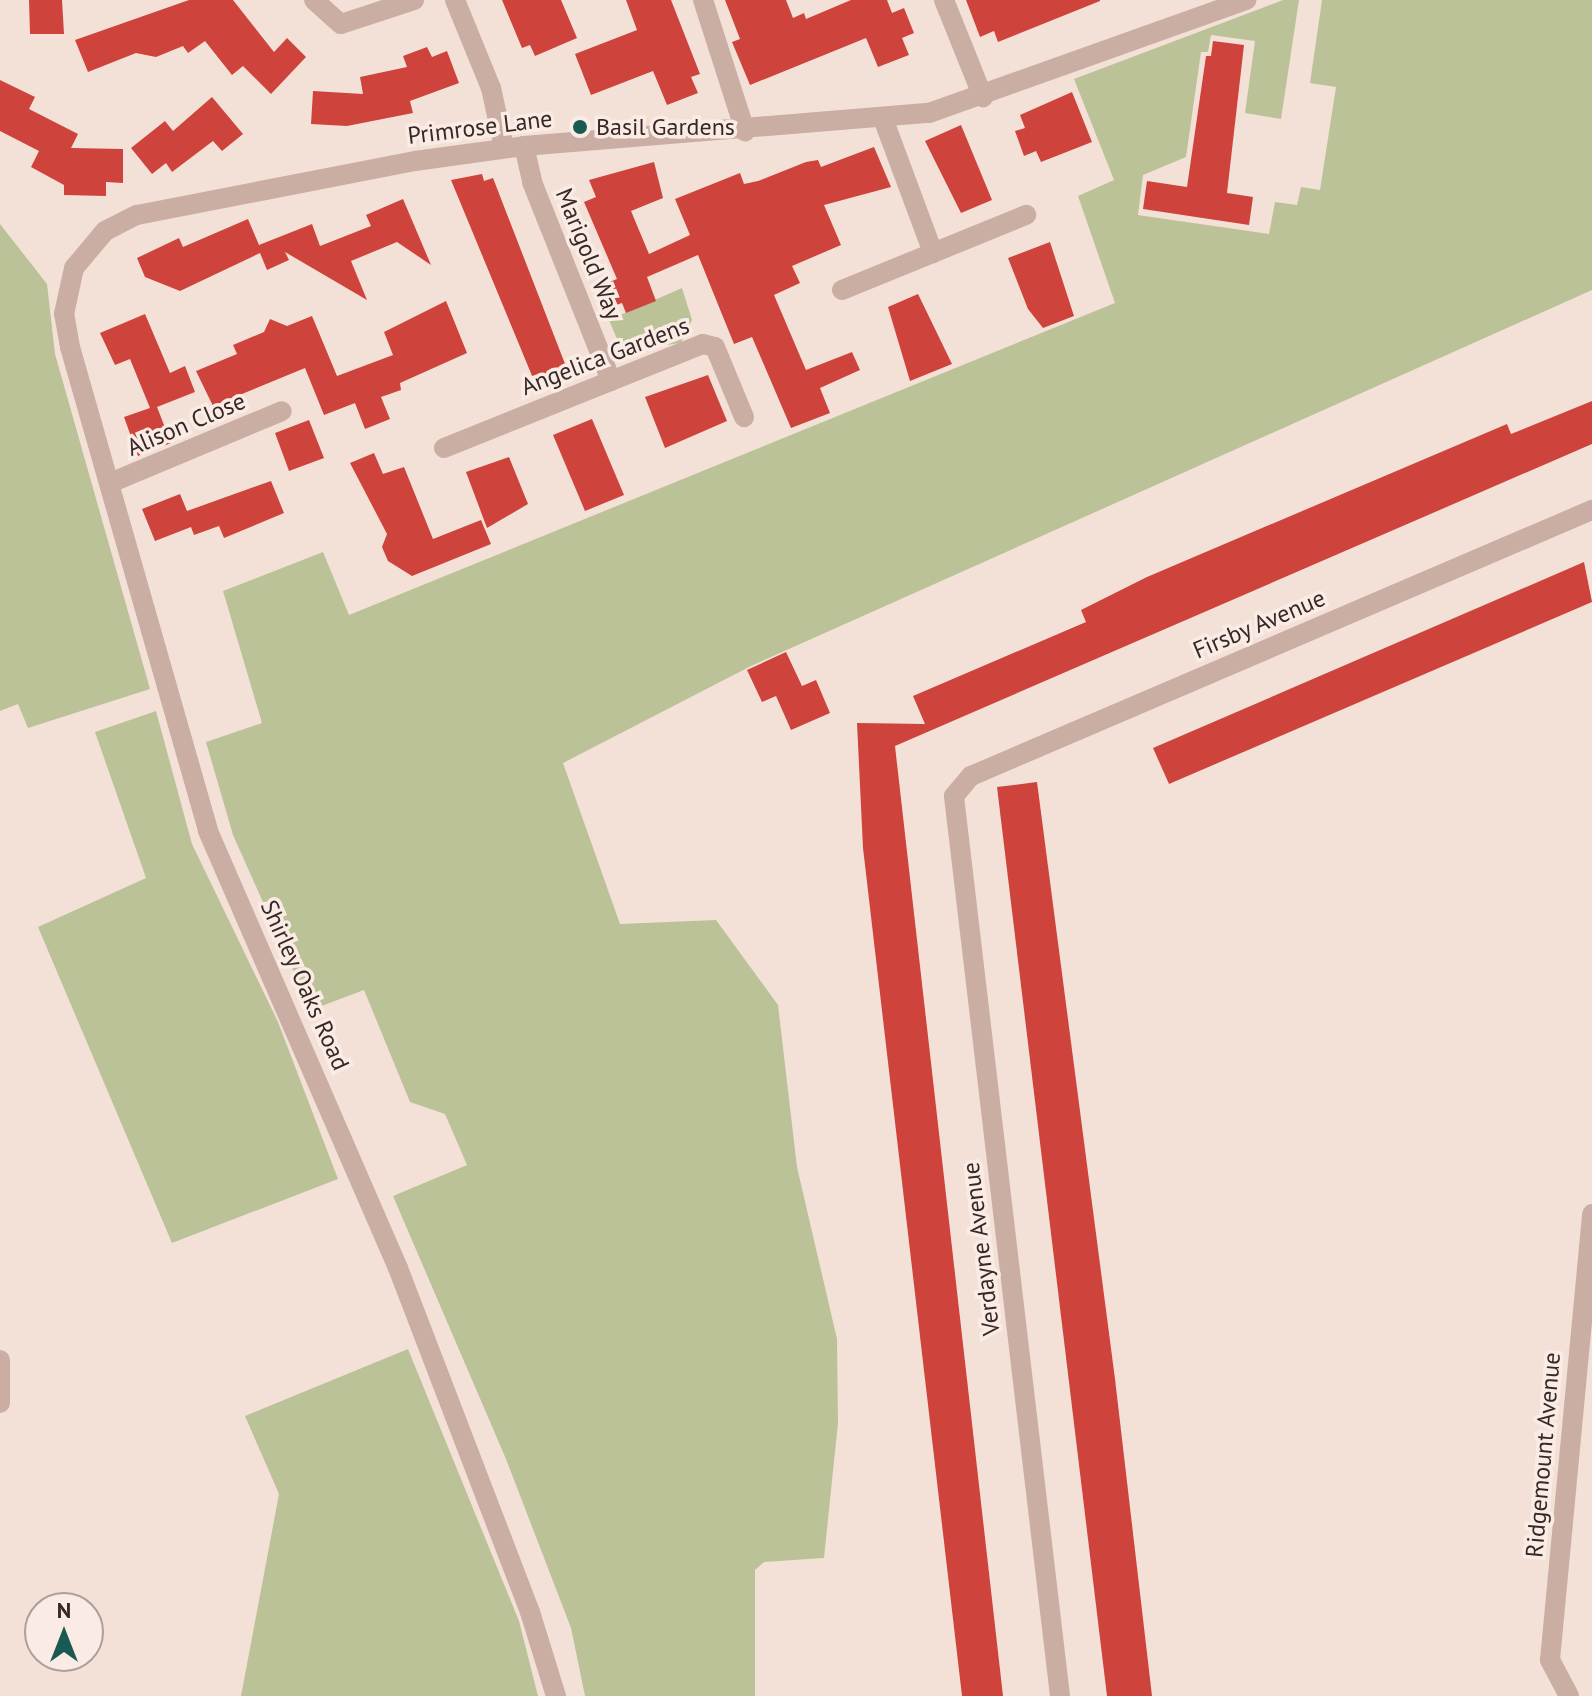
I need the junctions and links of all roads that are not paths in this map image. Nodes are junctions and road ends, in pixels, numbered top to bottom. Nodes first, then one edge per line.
1 (314, 0) edge
2 (414, 0) edge
3 (455, 0) edge
4 (703, 0) edge
5 (944, 0) edge
6 (1244, 0) edge
7 (983, 97) junction
8 (884, 121) junction
9 (745, 131) junction
10 (514, 146) junction
11 (1026, 215) dead end
12 (933, 253) junction
13 (70, 278) joint
14 (842, 290) dead end
15 (611, 381) junction
16 (282, 411) dead end
17 (744, 417) dead end
18 (444, 448) dead end
19 (110, 483) junction
20 (1592, 510) edge
21 (954, 796) joint
22 (1592, 1214) edge
23 (0, 1360) edge
24 (0, 1403) edge
25 (556, 1696) edge
26 (1060, 1696) edge
27 (1569, 1696) edge

1 - 2 street
3 - 10 street, Marigold Way
4 - 9 street
5 - 7 street
6 - 7 street, Primrose Lane
7 - 8 street, Primrose Lane
8 - 9 street, Primrose Lane
8 - 12 street
9 - 10 street, Primrose Lane
10 - 13 street, Primrose Lane
10 - 15 street, Marigold Way
11 - 12 street
12 - 14 street
13 - 19 street, Shirley Oaks Road
15 - 17 street, Angelica Gardens
15 - 18 street, Angelica Gardens
16 - 19 street, Alison Close
19 - 25 street, Shirley Oaks Road
20 - 21 street, Firsby Avenue
21 - 26 street, Verdayne Avenue
22 - 27 street, Ridgemount Avenue
23 - 24 street

